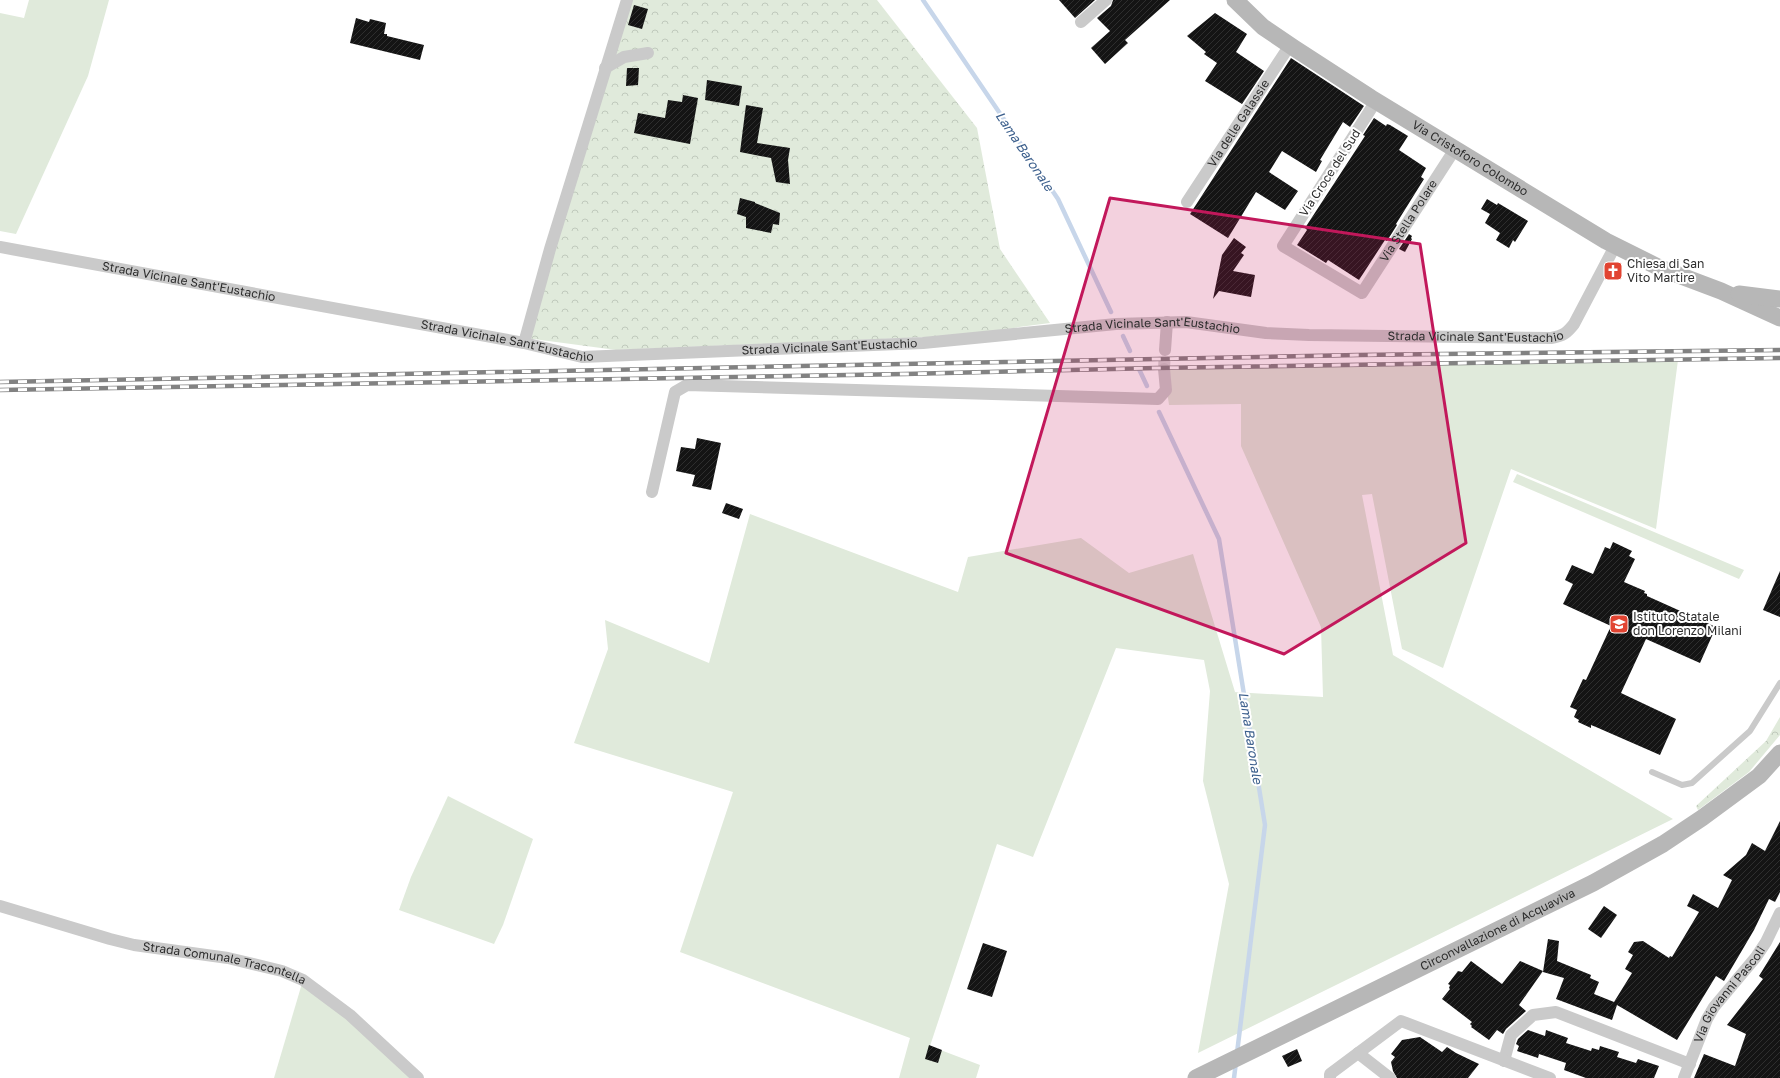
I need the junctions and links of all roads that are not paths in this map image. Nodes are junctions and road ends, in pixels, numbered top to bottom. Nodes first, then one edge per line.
1 (627, 0) edge
2 (1106, 0) edge
3 (1235, 0) edge
4 (1081, 22) dead end
5 (1290, 45) junction
6 (648, 53) dead end
7 (605, 68) junction
8 (1376, 101) junction
9 (1455, 149) junction
10 (1188, 202) dead end
11 (1615, 246) junction
12 (0, 247) edge
13 (1721, 291) junction
14 (1362, 293) joint
15 (1780, 299) edge
16 (1780, 318) edge
17 (1167, 322) junction
18 (524, 343) junction
19 (1166, 350) tunnel mouth
20 (1164, 369) tunnel mouth
21 (652, 492) dead end
22 (1780, 683) edge
23 (1780, 753) edge
24 (1652, 772) dead end
25 (0, 906) edge
26 (1780, 913) edge
27 (1358, 1053) junction
28 (1504, 1060) junction
29 (1690, 1064) junction
30 (1535, 1075) edge
31 (418, 1078) edge
32 (1196, 1078) edge
33 (1330, 1078) edge
34 (1390, 1078) edge
35 (1550, 1078) edge
36 (1684, 1078) edge

1 - 7 street
2 - 4 street
3 - 5 main road, Via Cristoforo Colombo
5 - 8 main road, Via Cristoforo Colombo
5 - 10 street, Via delle Galassie
6 - 7 street
7 - 18 street
8 - 9 main road, Via Cristoforo Colombo
8 - 14 street, Via Croce del Sud
9 - 11 main road, Via Cristoforo Colombo
9 - 14 street, Via Stella Polare
11 - 13 main road, Via Cristoforo Colombo
11 - 17 street, Strada Vicinale Sant'Eustachio
12 - 18 street, Strada Vicinale Sant'Eustachio
13 - 15 main road
13 - 16 main road
17 - 18 street, Strada Vicinale Sant'Eustachio
17 - 19 street
20 - 21 street
22 - 24 lane
23 - 32 main road, Circonvallazione di Acquaviva
25 - 31 street, Strada Comunale Tracontella
26 - 29 street, Via Giovanni Pascoli
27 - 28 street
27 - 33 street
27 - 34 street
28 - 29 street
28 - 30 street
29 - 36 street, Via Giovanni Pascoli
30 - 35 street

